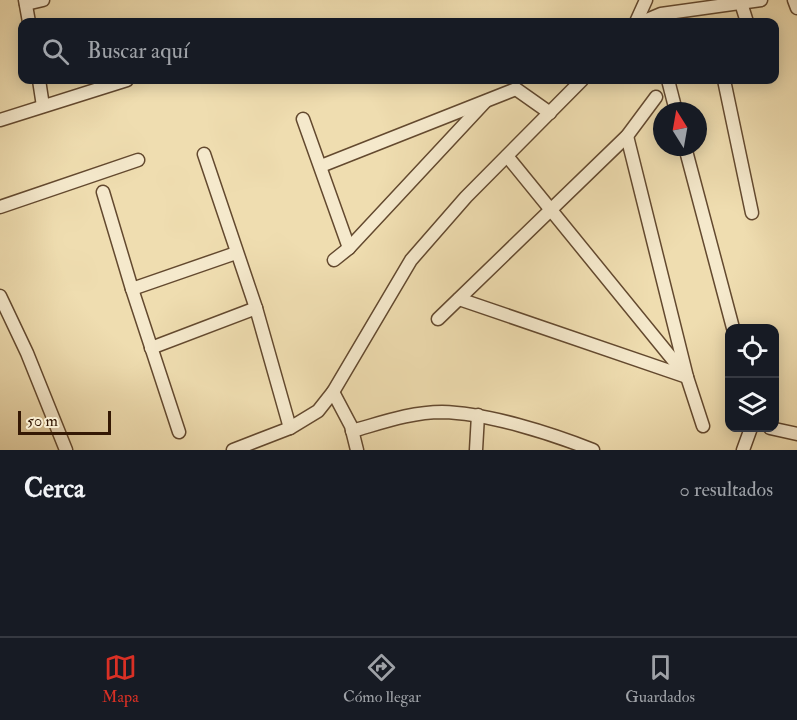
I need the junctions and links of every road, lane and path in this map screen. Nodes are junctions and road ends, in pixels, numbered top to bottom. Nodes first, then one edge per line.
1 (43, 0) edge
2 (646, 0) edge
3 (761, 0) edge
4 (794, 0) edge
5 (25, 2) edge
6 (741, 3) junction
7 (797, 8) edge
8 (28, 18) edge
9 (644, 18) edge
10 (652, 18) edge
11 (746, 18) edge
12 (40, 84) edge
13 (115, 84) edge
14 (578, 84) edge
15 (669, 84) edge
16 (725, 84) edge
17 (656, 97) dead end
18 (488, 99) junction
19 (674, 102) edge
20 (43, 106) junction
21 (550, 112) junction
22 (303, 119) dead end
23 (0, 120) edge
24 (627, 136) junction
25 (204, 154) dead end
26 (507, 156) junction
27 (687, 156) edge
28 (138, 160) dead end
29 (321, 166) junction
30 (103, 192) dead end
31 (0, 207) edge
32 (550, 208) junction
33 (752, 213) dead end
34 (349, 248) junction
35 (236, 253) junction
36 (334, 260) dead end
37 (132, 290) junction
38 (0, 296) edge
39 (459, 299) junction
40 (256, 308) junction
41 (438, 319) dead end
42 (732, 324) edge
43 (151, 348) junction
44 (687, 377) junction
45 (333, 392) junction
46 (478, 415) junction
47 (703, 426) dead end
48 (290, 428) junction
49 (779, 430) edge
50 (352, 431) junction
51 (178, 432) dead end
52 (750, 432) edge
53 (797, 434) edge
54 (66, 450) edge
55 (233, 450) edge
56 (357, 450) edge
57 (476, 450) edge
58 (593, 450) edge
59 (743, 450) edge

1 - 5 street
2 - 9 street
3 - 6 street
4 - 7 street
5 - 8 street
6 - 10 street
6 - 11 street
12 - 20 street
13 - 20 street
14 - 21 street
15 - 19 street
16 - 33 street
17 - 24 street
18 - 21 street
18 - 29 street
18 - 34 street
20 - 23 street
21 - 26 street
22 - 29 street
24 - 32 street
24 - 44 street
25 - 35 street
26 - 32 street
26 - 45 street
27 - 42 street
28 - 31 street
29 - 34 street
30 - 37 street
32 - 39 street
32 - 44 street
34 - 36 street
35 - 37 street
35 - 40 street
37 - 43 street
38 - 54 street
39 - 41 street
39 - 44 street
40 - 43 street
40 - 48 street
43 - 51 street
44 - 47 street
45 - 48 street
45 - 50 street
46 - 50 street
46 - 57 street
46 - 58 street
48 - 55 street
49 - 53 street
50 - 56 street
52 - 59 street

